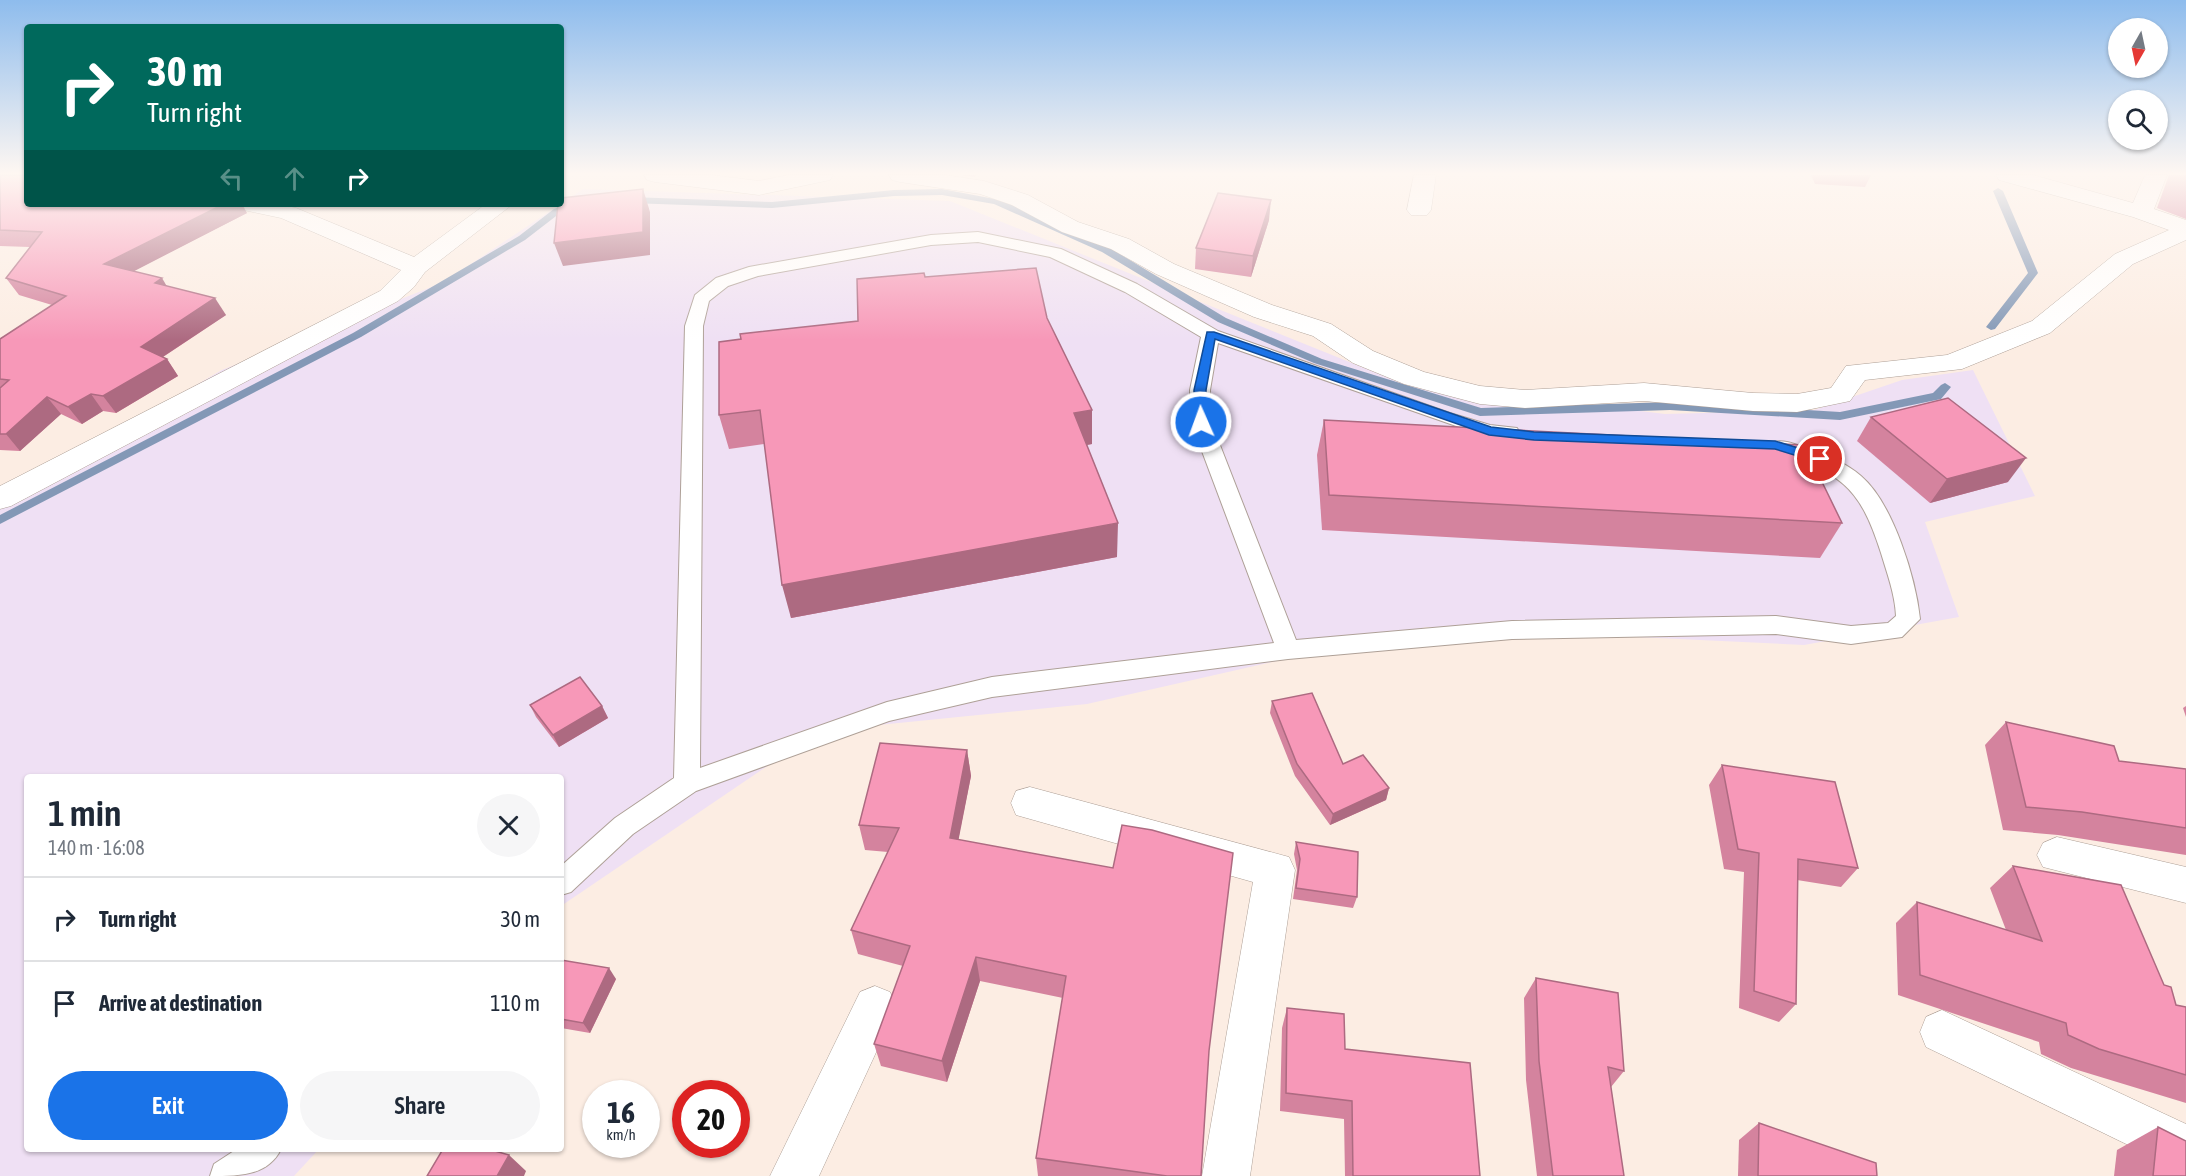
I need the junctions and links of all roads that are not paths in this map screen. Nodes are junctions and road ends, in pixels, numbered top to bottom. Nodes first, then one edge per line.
1 (328, 230) edge
2 (466, 230) edge
3 (1078, 230) edge
4 (2186, 230) edge
5 (416, 267) junction
6 (1210, 334) junction
7 (1534, 436) edge
8 (1764, 445) edge
9 (0, 499) edge
10 (1288, 650) junction
11 (687, 783) junction
12 (1030, 803) dead end
13 (2057, 855) dead end
14 (564, 880) edge
15 (2186, 885) edge
16 (875, 1007) dead end
17 (1942, 1032) dead end
18 (2186, 1149) edge
19 (261, 1152) edge
20 (226, 1176) edge
21 (794, 1176) edge
22 (1226, 1176) edge

1 - 5 street
2 - 5 street
3 - 4 street
5 - 9 street
6 - 7 lane
6 - 10 lane
6 - 11 lane
8 - 10 lane
10 - 11 lane
11 - 14 lane
12 - 22 street
13 - 15 street
16 - 21 street
17 - 18 street
19 - 20 lane

